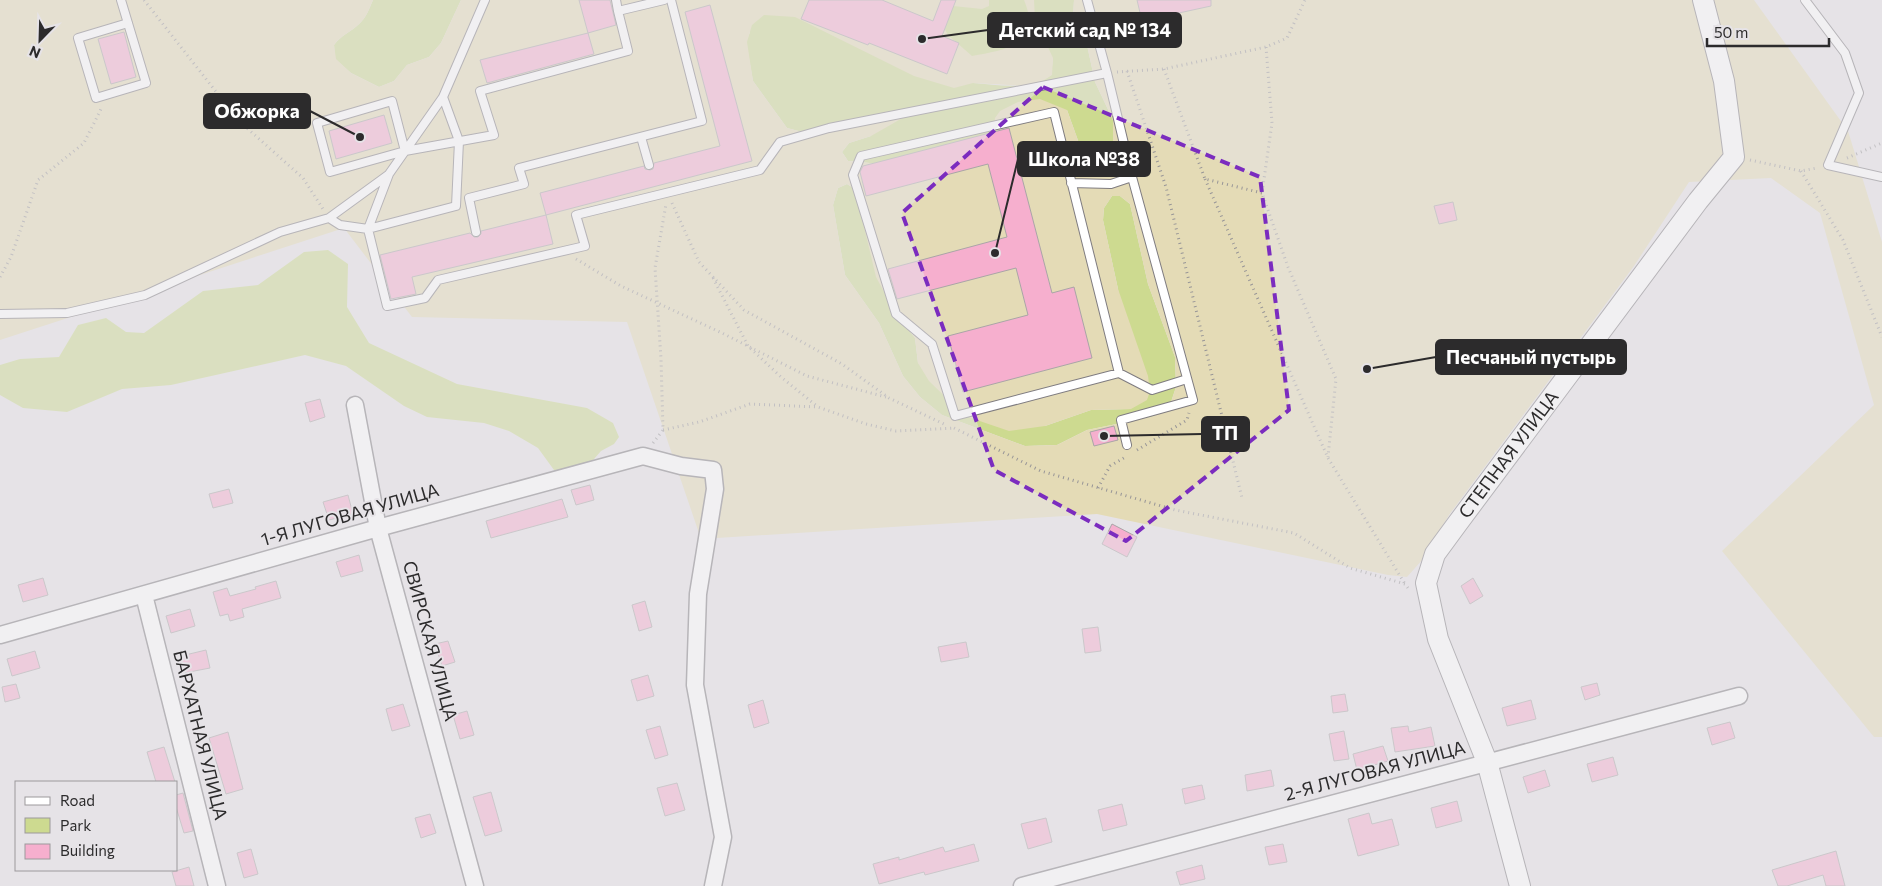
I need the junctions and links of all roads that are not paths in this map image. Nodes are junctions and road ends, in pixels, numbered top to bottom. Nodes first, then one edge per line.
1 (121, 0) edge
2 (485, 0) edge
3 (616, 0) edge
4 (664, 0) edge
5 (671, 0) edge
6 (1087, 0) edge
7 (1703, 0) edge
8 (1805, 0) edge
9 (618, 10) junction
10 (128, 24) junction
11 (1106, 73) junction
12 (443, 97) junction
13 (641, 136) junction
14 (458, 141) junction
15 (405, 151) junction
16 (649, 165) dead end
17 (389, 174) junction
18 (1132, 177) junction
19 (1882, 177) edge
20 (1071, 182) junction
21 (656, 187) dead end
22 (659, 195) junction
23 (329, 218) junction
24 (368, 229) junction
25 (476, 232) dead end
26 (484, 260) dead end
27 (487, 269) junction
28 (0, 314) edge
29 (1119, 373) junction
30 (1187, 379) junction
31 (355, 405) dead end
32 (1127, 446) dead end
33 (378, 528) junction
34 (144, 594) junction
35 (0, 635) edge
36 (1739, 696) dead end
37 (1487, 762) junction
38 (217, 886) edge
39 (475, 886) edge
40 (713, 886) edge
41 (1022, 886) edge
42 (1520, 886) edge

1 - 10 lane
2 - 12 lane
3 - 9 lane
4 - 9 lane
5 - 13 lane
6 - 11 lane
7 - 37 street, СТЕПНАЯ УЛИЦА
8 - 19 lane
9 - 14 lane
10 - 10 lane
11 - 18 lane
11 - 22 lane
12 - 14 lane
12 - 15 lane
13 - 16 lane
13 - 25 lane
14 - 15 lane
14 - 24 lane
15 - 15 lane
15 - 17 lane
17 - 23 lane
17 - 24 lane
18 - 20 lane
18 - 30 lane
20 - 29 lane
20 - 29 lane
21 - 22 lane
22 - 27 lane
23 - 24 lane
23 - 28 lane
24 - 27 lane
26 - 27 lane
29 - 30 lane
30 - 32 lane
31 - 33 street, СВИРСКАЯ УЛИЦА
33 - 34 street, 1-Я ЛУГОВАЯ УЛИЦА
33 - 39 street, СВИРСКАЯ УЛИЦА
33 - 40 street, 1-Я ЛУГОВАЯ УЛИЦА
34 - 35 street, 1-Я ЛУГОВАЯ УЛИЦА
34 - 38 street, БАРХАТНАЯ УЛИЦА
36 - 37 street, 2-Я ЛУГОВАЯ УЛИЦА
37 - 41 street, 2-Я ЛУГОВАЯ УЛИЦА
37 - 42 street, СТЕПНАЯ УЛИЦА

